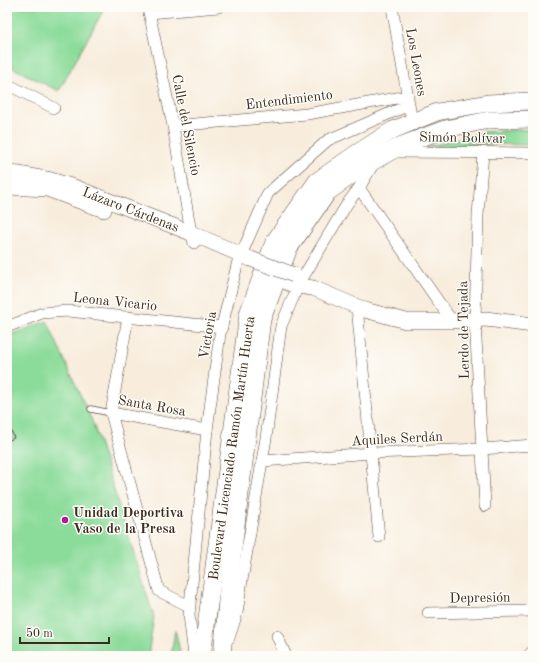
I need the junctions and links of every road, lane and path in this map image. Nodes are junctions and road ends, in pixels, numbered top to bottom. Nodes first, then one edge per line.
1 (219, 7) edge
2 (392, 7) edge
3 (148, 10) edge
4 (7, 84) edge
5 (409, 101) junction
6 (533, 101) edge
7 (54, 108) dead end
8 (533, 119) edge
9 (412, 122) junction
10 (173, 126) junction
11 (483, 153) junction
12 (533, 153) edge
13 (383, 156) junction
14 (7, 173) edge
15 (7, 187) edge
16 (359, 188) junction
17 (192, 238) junction
18 (244, 260) junction
19 (299, 282) junction
20 (358, 307) junction
21 (128, 317) junction
22 (475, 320) junction
23 (452, 321) junction
24 (533, 325) edge
25 (7, 327) edge
26 (222, 327) junction
27 (91, 409) dead end
28 (111, 413) junction
29 (207, 430) junction
30 (533, 444) edge
31 (482, 449) junction
32 (372, 453) junction
33 (262, 461) junction
34 (486, 506) dead end
35 (380, 538) dead end
36 (189, 606) junction
37 (533, 611) edge
38 (428, 613) dead end
39 (277, 636) dead end
40 (533, 651) edge
41 (194, 656) edge
42 (202, 656) edge
43 (223, 656) edge
44 (286, 656) edge
45 (528, 656) edge

1 - 3 street
2 - 5 street, Los Leones
3 - 10 street, Calle del Silencio
4 - 7 street
5 - 9 street, Los Leones
5 - 10 street, Entendimiento
5 - 18 street, Victoria
6 - 9 main road, Boulevard Licenciado Ramón Martín Huerta
8 - 13 main road, Boulevard Licenciado Ramón Martín Huerta
9 - 42 main road, Boulevard Licenciado Ramón Martín Huerta
10 - 17 street, Calle del Silencio
11 - 12 street, Simón Bolívar
11 - 13 street, Simón Bolívar
11 - 22 street, Lerdo de Tejada
13 - 16 street
13 - 43 main road, Boulevard Licenciado Ramón Martín Huerta
14 - 17 street, Lázaro Cárdenas
15 - 17 street, Lázaro Cárdenas
16 - 19 street
16 - 23 street
17 - 18 street, Lázaro Cárdenas
18 - 19 street, Lázaro Cárdenas
18 - 26 street, Victoria
19 - 20 street, Lázaro Cárdenas
19 - 33 street
20 - 23 street, Lázaro Cárdenas
20 - 32 street
21 - 25 street, Leona Vicario
21 - 26 street, Leona Vicario
21 - 28 street
22 - 23 street, Lázaro Cárdenas
22 - 24 street, Lázaro Cárdenas
22 - 31 street, Lerdo de Tejada
26 - 29 street, Victoria
27 - 28 lane, Santa Rosa
28 - 29 street, Santa Rosa
28 - 36 street
29 - 36 street, Victoria
30 - 31 street, Aquiles Serdán
31 - 32 street, Aquiles Serdán
31 - 34 street, Lerdo de Tejada
32 - 33 street, Aquiles Serdán
32 - 35 street
33 - 43 street
36 - 41 street, Victoria
37 - 38 street, Depresión
39 - 44 street
40 - 45 street

